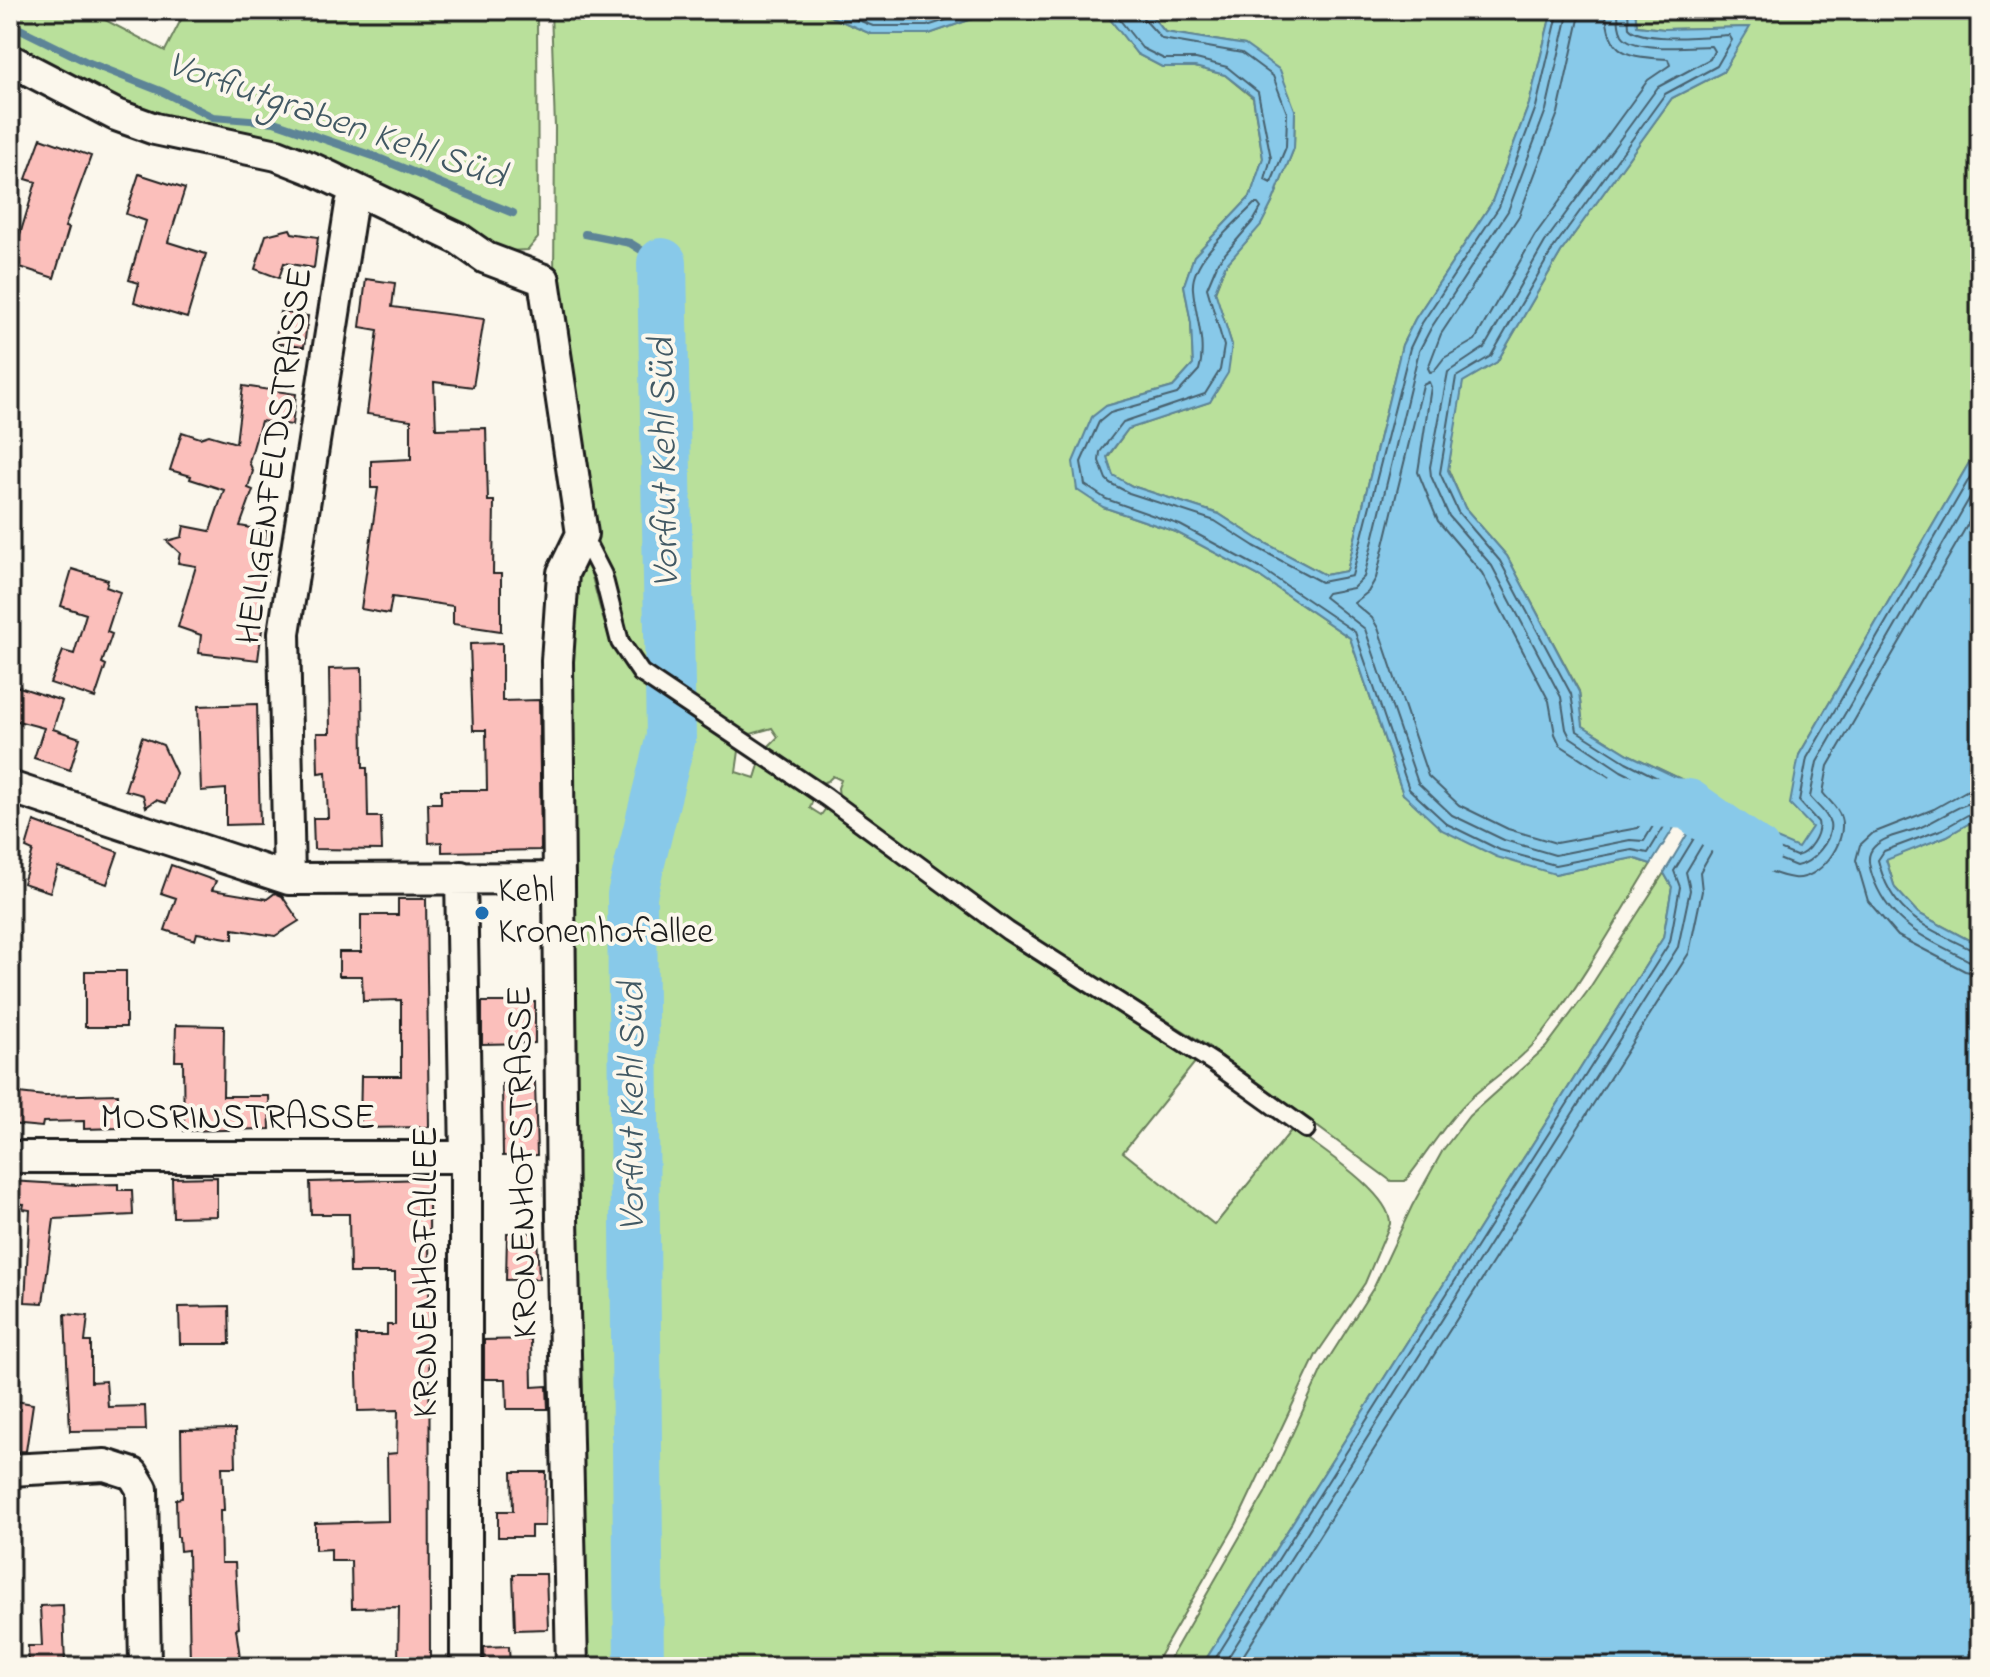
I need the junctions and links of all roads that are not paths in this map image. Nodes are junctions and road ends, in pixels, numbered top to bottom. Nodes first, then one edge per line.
1 (10, 60) edge
2 (356, 190) junction
3 (582, 534) junction
4 (10, 787) edge
5 (461, 877) junction
6 (559, 878) junction
7 (289, 879) junction
8 (1306, 1129) dead end
9 (10, 1157) edge
10 (466, 1157) junction
11 (10, 1470) edge
12 (145, 1667) edge
13 (466, 1667) edge
14 (572, 1667) edge

1 - 2 street
2 - 3 street
2 - 7 street, HEILIGENFELDSTRASSE
3 - 6 street, KRONENHOFSTRASSE
3 - 8 lane
4 - 7 street
5 - 6 street
5 - 7 street
5 - 10 street, KRONENHOFALLEE
6 - 14 street, KRONENHOFSTRASSE
9 - 10 street, MOSRINSTRASSE
10 - 13 street, KRONENHOFALLEE
11 - 12 street

